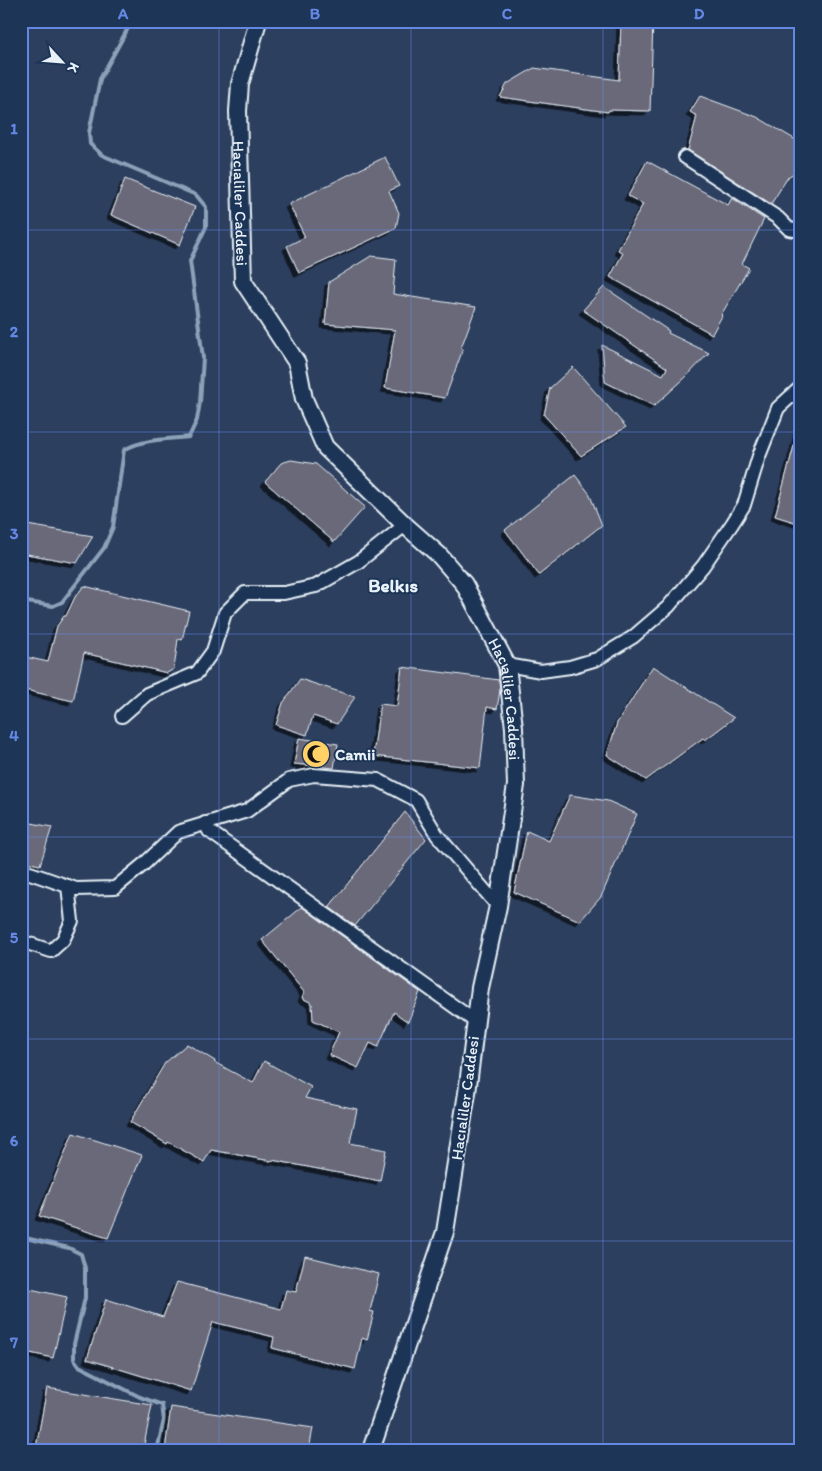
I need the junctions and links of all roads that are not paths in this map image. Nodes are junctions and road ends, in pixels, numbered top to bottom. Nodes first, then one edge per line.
1 (258, 21) edge
2 (685, 157) dead end
3 (801, 231) edge
4 (801, 387) edge
5 (405, 525) junction
6 (506, 665) junction
7 (122, 716) dead end
8 (205, 823) junction
9 (21, 871) edge
10 (68, 886) junction
11 (498, 906) junction
12 (21, 942) edge
13 (476, 1022) junction
14 (371, 1450) edge

1 - 5 street, Hacıaliler Caddesi
2 - 3 street
4 - 6 street
5 - 6 street, Hacıaliler Caddesi
5 - 7 street
6 - 11 street, Hacıaliler Caddesi
8 - 10 street
8 - 11 street
8 - 13 street
9 - 10 street
10 - 12 street
11 - 13 street, Hacıaliler Caddesi
13 - 14 street, Hacıaliler Caddesi

